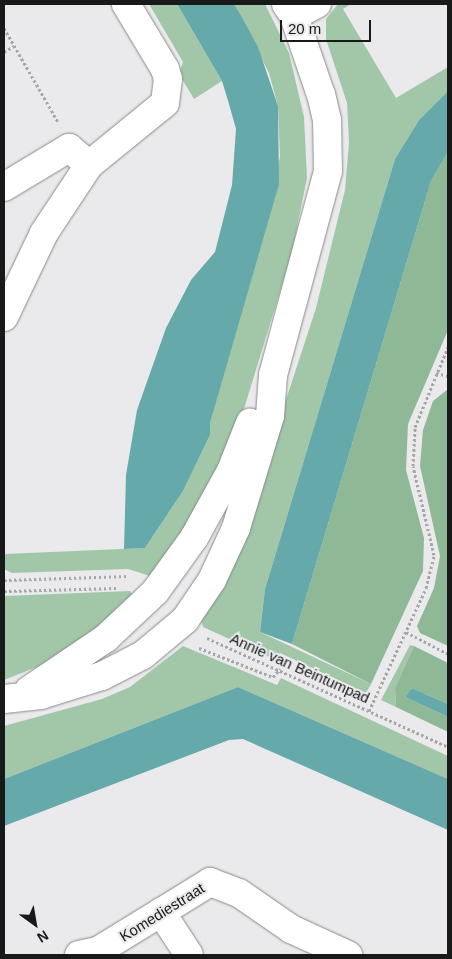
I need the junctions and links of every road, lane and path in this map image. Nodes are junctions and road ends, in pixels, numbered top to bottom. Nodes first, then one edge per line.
1 (126, 4) edge
2 (299, 8) edge
3 (4, 28) edge
4 (14, 46) junction
5 (4, 52) edge
6 (69, 148) junction
7 (89, 166) junction
8 (4, 187) edge
9 (4, 317) edge
10 (448, 347) edge
11 (436, 373) junction
12 (274, 375) junction
13 (448, 376) edge
14 (4, 580) edge
15 (155, 592) junction
16 (185, 620) junction
17 (406, 632) junction
18 (448, 654) edge
19 (13, 697) edge
20 (369, 711) junction
21 (448, 748) edge
22 (161, 912) junction
23 (80, 955) edge
24 (189, 955) edge
25 (348, 955) edge

1 - 7 street
2 - 12 street
3 - 4 path
4 - 5 path
4 - 6 path
6 - 7 street
6 - 8 street
7 - 9 street
10 - 11 path
11 - 13 path
11 - 17 path
12 - 15 street
12 - 16 street
14 - 15 path
15 - 19 street
16 - 19 street
16 - 20 path, Annie van Beintumpad
17 - 18 path
17 - 20 path
20 - 21 path, Annie van Beintumpad
22 - 23 street, Komediestraat
22 - 24 street
22 - 25 street, Komediestraat

